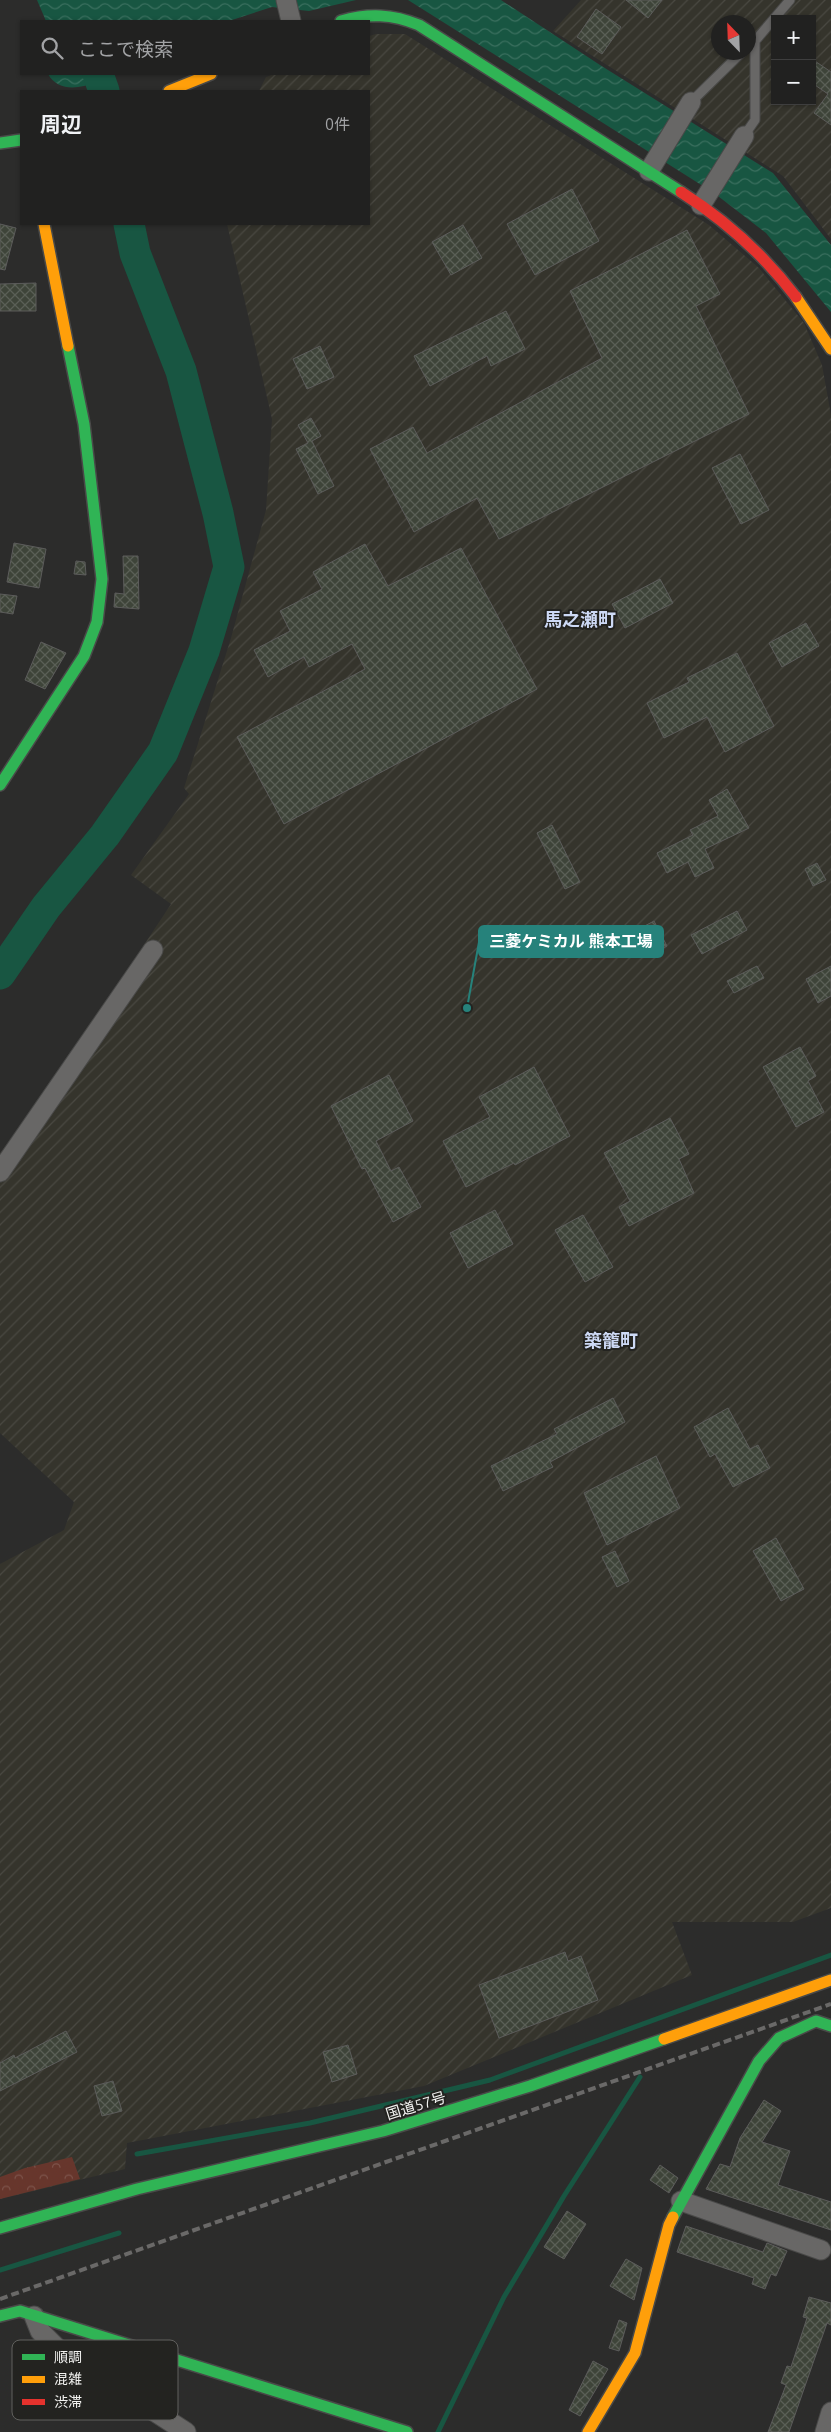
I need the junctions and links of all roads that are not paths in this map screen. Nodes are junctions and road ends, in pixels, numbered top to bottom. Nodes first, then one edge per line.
1 (286, 0) edge
2 (790, 0) edge
3 (290, 20) edge
4 (346, 20) edge
5 (756, 39) edge
6 (734, 60) edge
7 (753, 60) edge
8 (209, 75) edge
9 (171, 90) edge
10 (691, 102) joint
11 (744, 136) joint
12 (20, 140) edge
13 (0, 143) edge
14 (649, 171) junction
15 (701, 205) junction
16 (44, 225) edge
17 (831, 349) edge
18 (0, 785) edge
19 (153, 950) dead end
20 (0, 1172) edge
21 (831, 1980) edge
22 (831, 2026) edge
23 (681, 2201) junction
24 (0, 2228) edge
25 (821, 2250) dead end
26 (0, 2316) edge
27 (34, 2316) junction
28 (49, 2340) edge
29 (111, 2340) edge
30 (178, 2361) edge
31 (831, 2412) edge
32 (167, 2420) edge
33 (186, 2432) edge
34 (407, 2432) edge
35 (588, 2432) edge
36 (825, 2432) edge

1 - 3 street
2 - 5 lane
4 - 14 main road
6 - 10 lane
7 - 11 lane
8 - 9 main road
10 - 14 street
11 - 15 street
12 - 13 main road
14 - 15 main road
15 - 17 main road
16 - 18 main road
19 - 20 street
21 - 24 main road, 国道57号
22 - 23 main road
23 - 25 street
23 - 35 main road
26 - 27 main road
27 - 28 street
27 - 29 main road
30 - 34 main road
31 - 36 street
32 - 33 street

